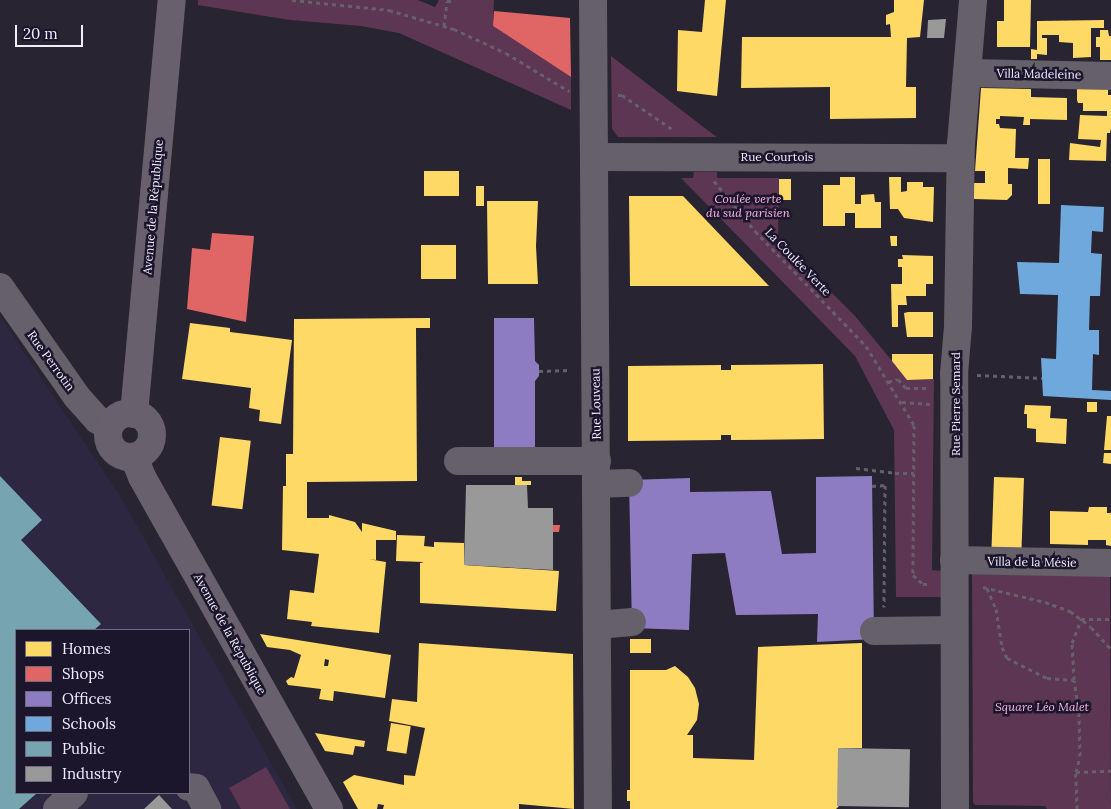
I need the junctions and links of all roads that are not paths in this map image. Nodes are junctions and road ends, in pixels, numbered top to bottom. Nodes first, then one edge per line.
1 (172, 0) edge
2 (593, 0) edge
3 (972, 0) edge
4 (967, 73) junction
5 (1111, 76) edge
6 (594, 157) junction
7 (960, 158) junction
8 (0, 287) edge
9 (134, 414) junction
10 (109, 427) junction
11 (134, 457) junction
12 (458, 461) dead end
13 (597, 473) junction
14 (629, 483) dead end
15 (1111, 563) edge
16 (956, 579) junction
17 (879, 621) road end
18 (632, 622) dead end
19 (597, 625) junction
20 (954, 630) junction
21 (190, 787) edge
22 (73, 794) edge
23 (57, 809) edge
24 (207, 809) edge
25 (329, 809) edge
26 (598, 809) edge
27 (955, 809) edge

1 - 9 main road, Avenue de la République
2 - 6 street, Rue Louveau
3 - 4 street, Rue Pierre Semard
4 - 5 street, Villa Madeleine
4 - 7 street, Rue Pierre Semard
6 - 7 street, Rue Courtois
6 - 13 street, Rue Louveau
7 - 16 street, Rue Pierre Semard
8 - 10 street, Rue Perrotin
9 - 10 main road
9 - 11 main road
10 - 11 main road
11 - 25 main road, Avenue de la République
12 - 13 street
13 - 14 street
13 - 19 street, Rue Louveau
15 - 16 street, Villa de la Mésie
16 - 20 street, Rue Pierre Semard
17 - 20 street
18 - 19 street
19 - 26 street, Rue Louveau
20 - 27 street, Rue Pierre Semard
21 - 24 street
22 - 23 street

